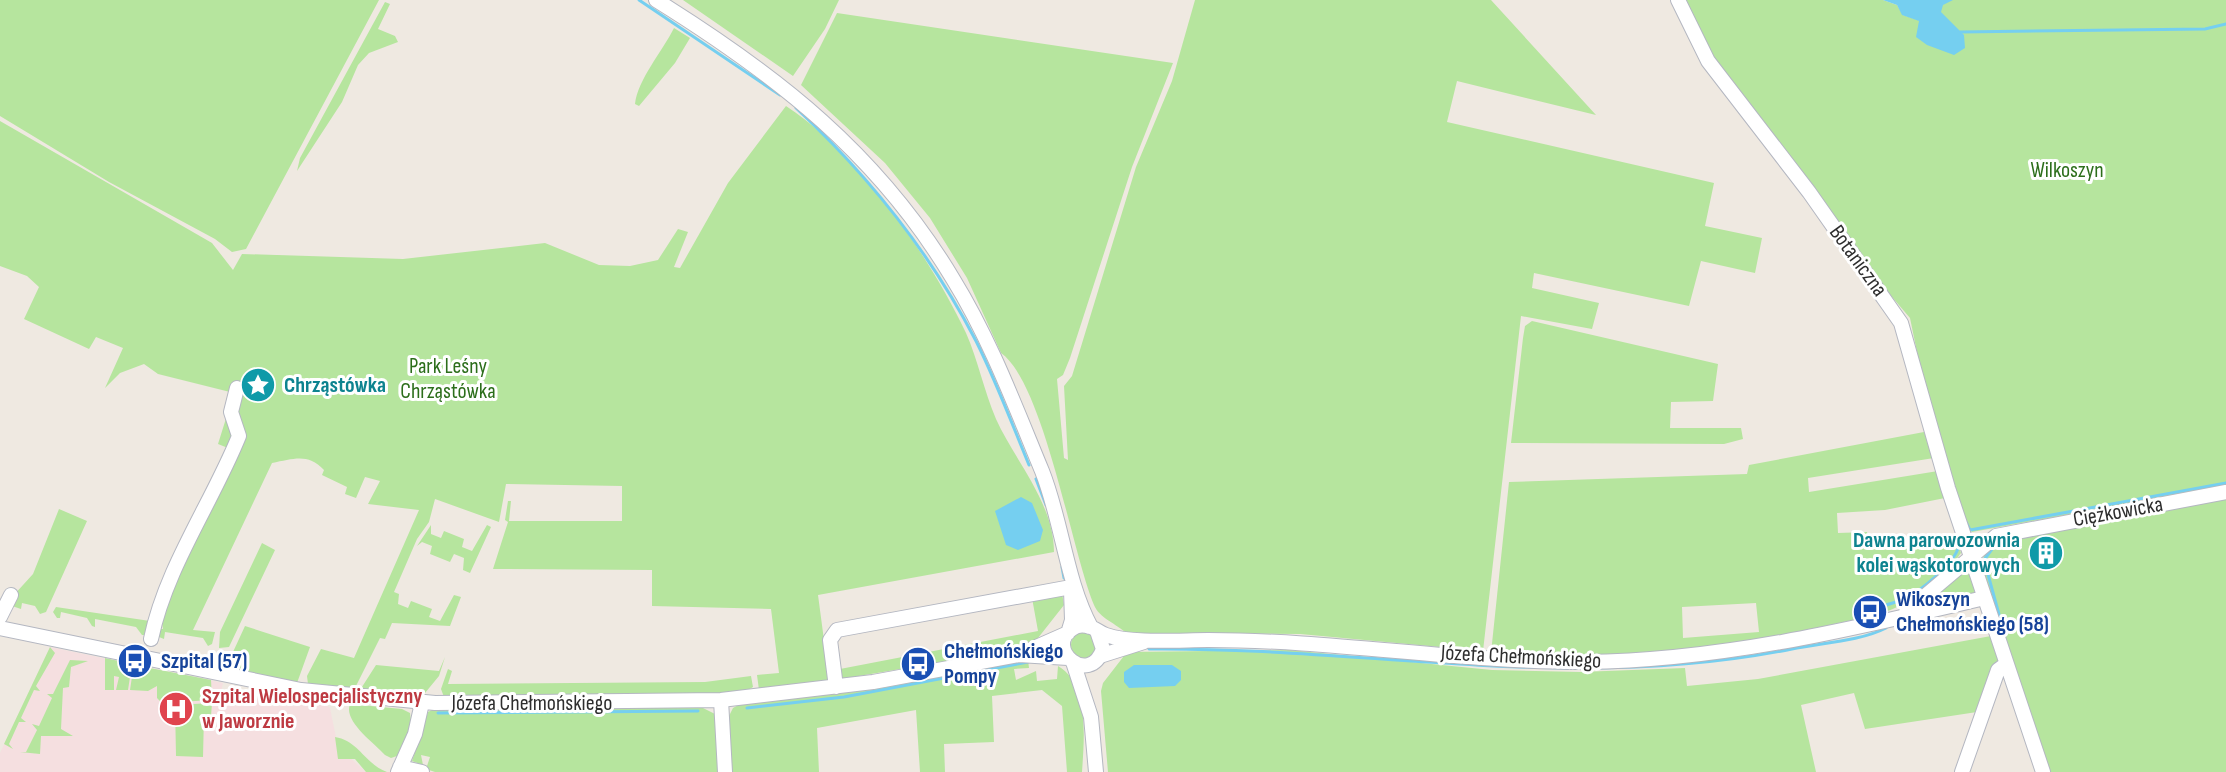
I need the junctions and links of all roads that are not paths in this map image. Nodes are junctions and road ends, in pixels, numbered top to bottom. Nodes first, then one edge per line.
1 (656, 0) edge
2 (1678, 0) edge
3 (237, 388) dead end
4 (2226, 492) edge
5 (1970, 556) junction
6 (1071, 581) junction
7 (11, 595) dead end
8 (1984, 598) junction
9 (0, 617) edge
10 (1891, 618) junction
11 (0, 628) edge
12 (1094, 629) junction
13 (1068, 633) junction
14 (151, 639) dead end
15 (1148, 640) junction
16 (1019, 655) junction
17 (1099, 658) junction
18 (1070, 660) junction
19 (2006, 664) junction
20 (836, 687) junction
21 (721, 700) junction
22 (422, 703) junction
23 (1091, 717) junction
24 (399, 770) edge
25 (422, 772) edge
26 (725, 772) edge
27 (1096, 772) edge
28 (1962, 772) edge
29 (2043, 772) edge

1 - 6 street
2 - 5 street, Botaniczna
3 - 14 street
4 - 5 street, Ciężkowicka
5 - 8 street
5 - 10 street, Józefa Chełmońskiego
6 - 12 street
6 - 13 street
6 - 20 street
7 - 9 street
8 - 10 street, Józefa Chełmońskiego
8 - 19 street
10 - 15 street, Józefa Chełmońskiego
11 - 22 street, Józefa Chełmońskiego
12 - 13 street
12 - 15 street, Józefa Chełmońskiego
12 - 17 street
13 - 16 street, Józefa Chełmońskiego
13 - 18 street
15 - 17 street, Józefa Chełmońskiego
16 - 18 street, Józefa Chełmońskiego
16 - 20 street, Józefa Chełmońskiego
17 - 18 street
17 - 23 street
18 - 23 street
19 - 28 street
19 - 29 street
20 - 21 street, Józefa Chełmońskiego
21 - 22 street, Józefa Chełmońskiego
21 - 26 street
22 - 24 street
23 - 27 street
24 - 25 street

